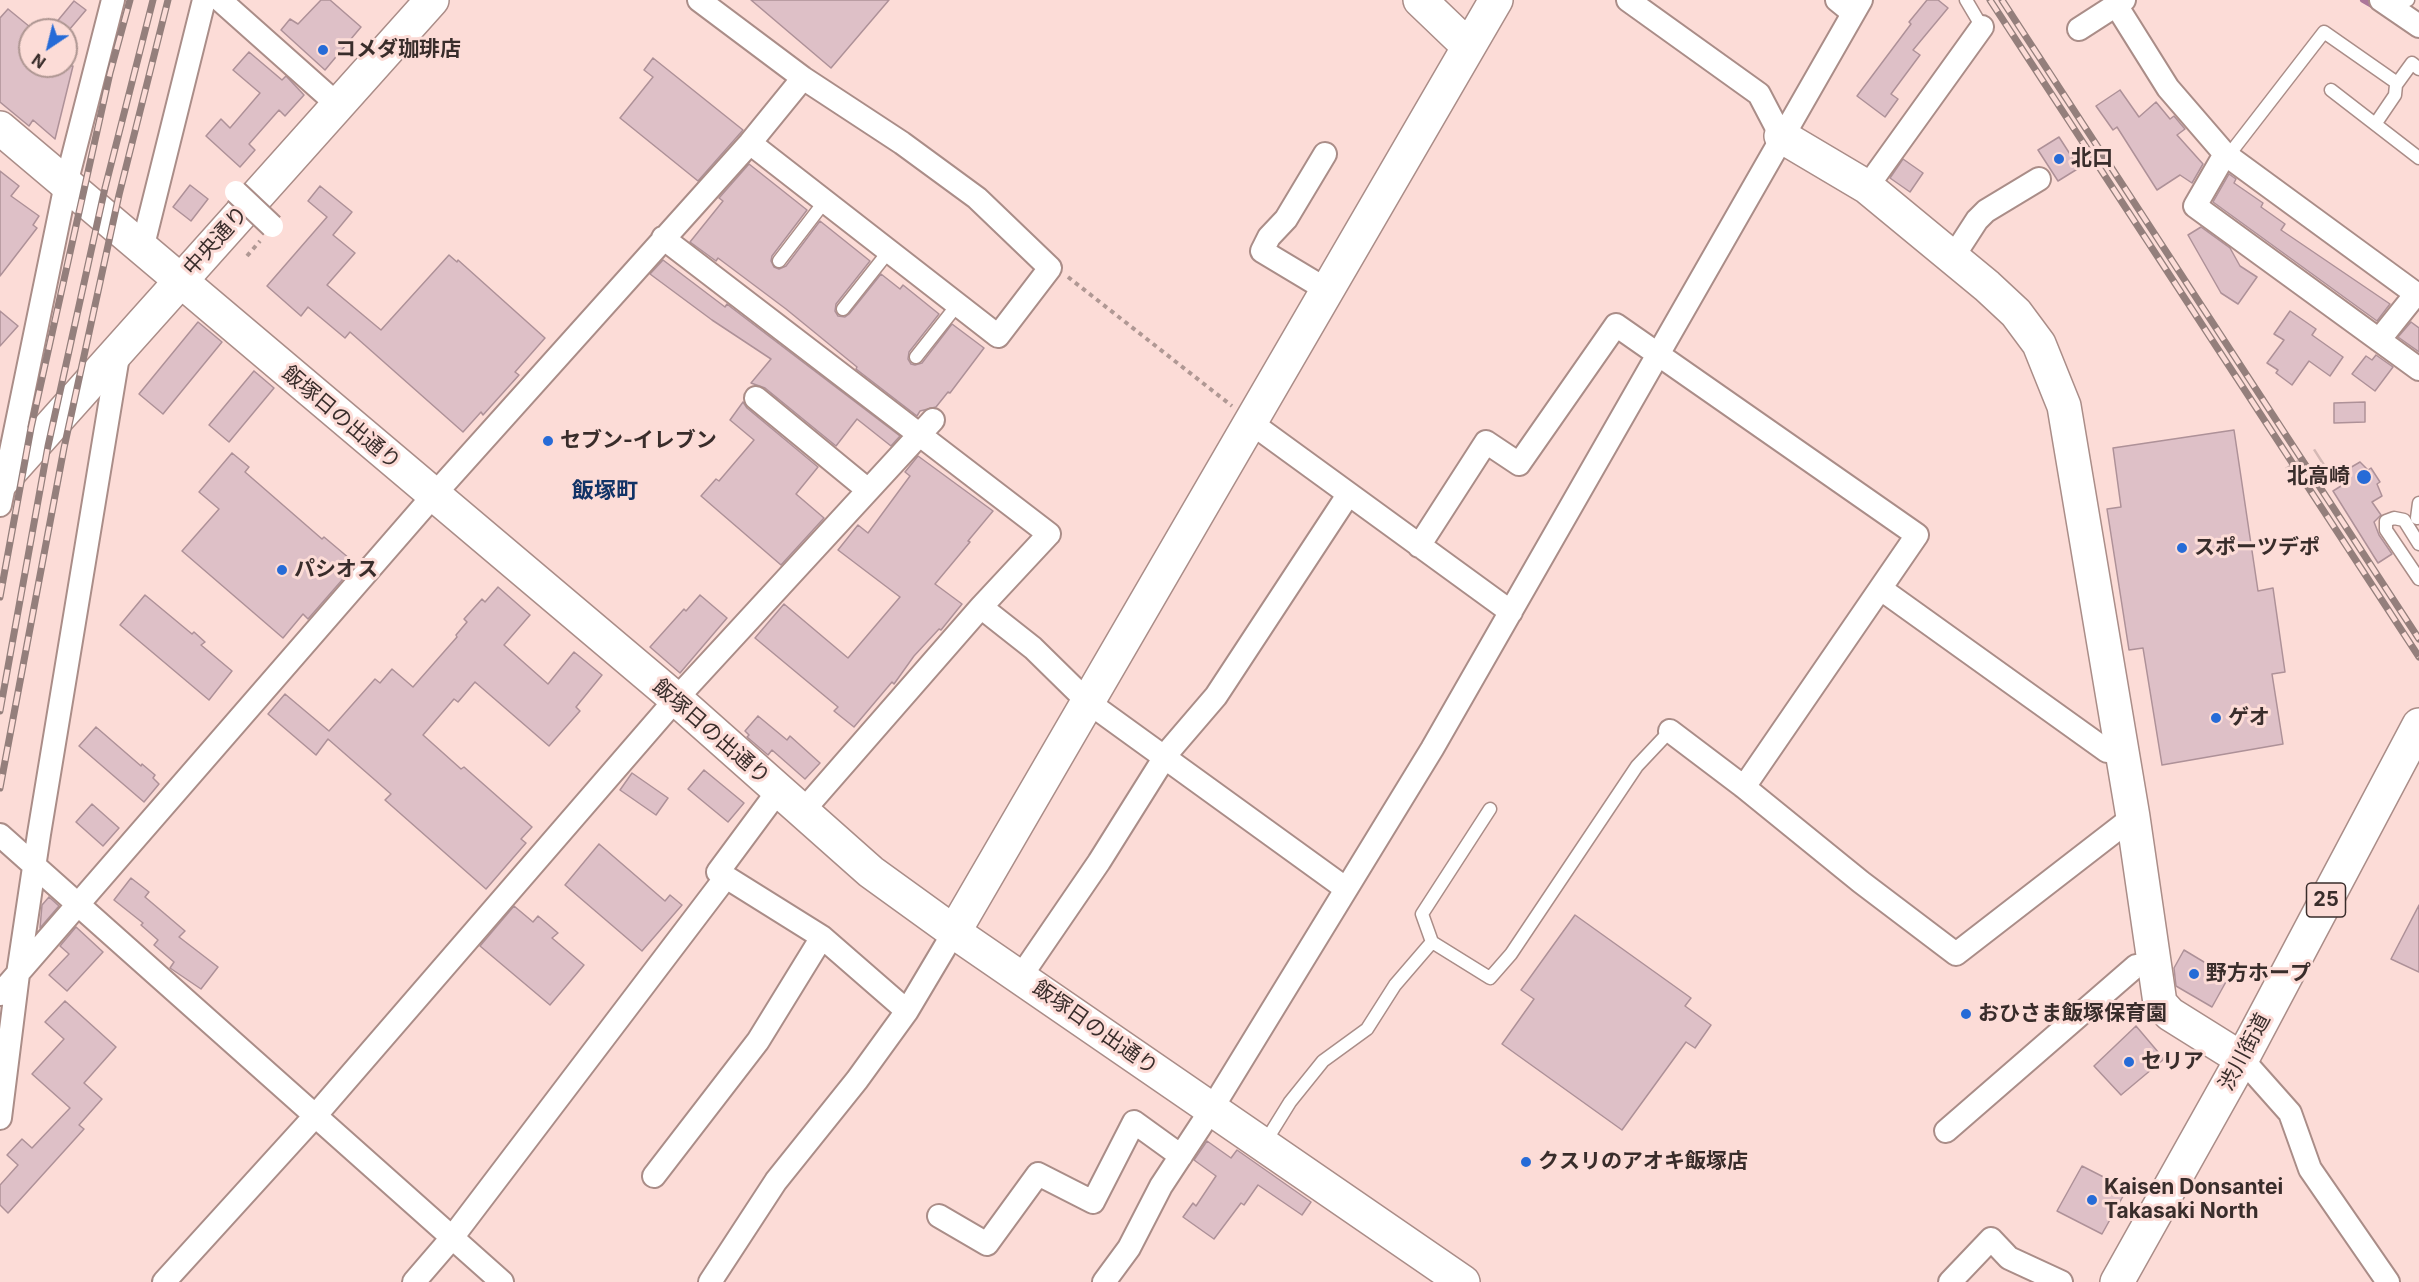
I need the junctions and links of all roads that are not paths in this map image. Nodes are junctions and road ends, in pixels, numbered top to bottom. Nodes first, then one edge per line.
1 (113, 0) edge
2 (204, 0) edge
3 (220, 0) edge
4 (432, 0) edge
5 (699, 0) edge
6 (1420, 0) edge
7 (1496, 0) edge
8 (1628, 0) edge
9 (1966, 0) edge
10 (2394, 2) edge
11 (2120, 3) edge
12 (1850, 4) edge
13 (2419, 26) edge
14 (1982, 27) joint
15 (2079, 28) dead end
16 (1468, 46) junction
17 (2419, 69) edge
18 (803, 78) junction
19 (2397, 83) junction
20 (2331, 90) dead end
21 (338, 105) junction
22 (2376, 123) junction
23 (0, 128) edge
24 (1781, 136) junction
25 (750, 142) junction
26 (1325, 154) dead end
27 (2227, 155) junction
28 (2419, 158) edge
29 (2039, 179) dead end
30 (66, 184) junction
31 (1868, 187) junction
32 (236, 192) dead end
33 (825, 201) junction
34 (272, 226) dead end
35 (663, 238) junction
36 (142, 249) junction
37 (889, 251) junction
38 (1953, 257) junction
39 (779, 261) dead end
40 (180, 282) junction
41 (1327, 290) junction
42 (2418, 295) edge
43 (958, 304) junction
44 (843, 309) dead end
45 (2379, 340) junction
46 (119, 348) junction
47 (1659, 354) junction
48 (916, 357) dead end
49 (2419, 369) edge
50 (756, 398) dead end
51 (1251, 422) junction
52 (926, 427) junction
53 (2, 488) edge
54 (868, 490) junction
55 (1348, 495) junction
56 (433, 496) junction
57 (2419, 503) edge
58 (2417, 518) dead end
59 (2419, 544) edge
60 (1419, 546) junction
61 (2419, 579) edge
62 (1881, 589) junction
63 (981, 607) junction
64 (1511, 612) junction
65 (676, 699) junction
66 (1088, 702) junction
67 (1670, 731) joint
68 (2416, 738) edge
69 (2121, 750) junction
70 (1165, 757) junction
71 (1744, 787) junction
72 (778, 790) junction
73 (1490, 809) dead end
74 (802, 812) junction
75 (2133, 817) junction
76 (0, 835) edge
77 (34, 867) junction
78 (726, 877) junction
79 (1345, 888) junction
80 (79, 906) junction
81 (954, 932) junction
82 (822, 938) junction
83 (1432, 942) junction
84 (2154, 965) junction
85 (18, 974) junction
86 (1021, 976) junction
87 (0, 994) edge
88 (907, 1011) junction
89 (2242, 1059) junction
90 (1211, 1110) junction
91 (315, 1116) junction
92 (0, 1118) edge
93 (1946, 1131) dead end
94 (1263, 1145) junction
95 (1181, 1156) junction
96 (654, 1176) dead end
97 (939, 1216) dead end
98 (451, 1239) junction
99 (164, 1282) edge
100 (414, 1282) edge
101 (502, 1282) edge
102 (710, 1282) edge
103 (1104, 1282) edge
104 (1463, 1282) edge
105 (1950, 1282) edge
106 (2061, 1282) edge
107 (2117, 1282) edge
108 (2388, 1282) edge

1 - 30 street
2 - 36 street
3 - 21 street
4 - 21 street, 中央通り
5 - 18 street
6 - 16 street
7 - 16 street
8 - 24 street
9 - 14 lane
10 - 13 street
11 - 15 street
11 - 27 street
12 - 24 street
14 - 31 street
16 - 41 street
17 - 19 lane
18 - 25 street
18 - 43 street
19 - 22 lane
19 - 27 lane
20 - 22 lane
21 - 40 street, 中央通り
22 - 28 lane
23 - 30 street, 飯塚日の出通り
24 - 31 street
24 - 47 street
25 - 33 street
25 - 35 street
26 - 41 street
27 - 42 street
27 - 45 street
29 - 38 street
30 - 36 street, 飯塚日の出通り
30 - 53 street
31 - 38 street
32 - 34 street, bridge
33 - 37 street
33 - 39 lane
35 - 52 street
35 - 56 street
36 - 40 street, 飯塚日の出通り
37 - 43 street
37 - 44 lane
38 - 69 street
40 - 46 street, 中央通り
40 - 56 street, 飯塚日の出通り
41 - 51 street
42 - 45 street
43 - 48 lane
45 - 49 street
46 - 53 street, 中央通り
46 - 77 street
47 - 60 street
47 - 62 street
47 - 64 street
50 - 54 street
51 - 55 street
51 - 66 street
52 - 54 street
52 - 63 street
54 - 65 street
55 - 60 street
55 - 70 street
56 - 65 street, 飯塚日の出通り
56 - 80 street
57 - 58 lane
59 - 61 lane
60 - 64 street
62 - 69 street
62 - 71 street
63 - 66 street
63 - 74 street
64 - 79 street
65 - 72 street, 飯塚日の出通り
65 - 91 street
66 - 70 street
66 - 81 street
67 - 71 street
67 - 83 lane
68 - 89 street, 渋川街道 / 25
69 - 75 street
70 - 79 street
70 - 86 street
71 - 75 street
72 - 74 street, 飯塚日の出通り
72 - 78 street
73 - 83 lane
74 - 81 street, 飯塚日の出通り
75 - 84 street
76 - 77 street
77 - 80 street
77 - 85 street
78 - 82 street
78 - 98 street
79 - 90 street
80 - 85 street
80 - 91 street
81 - 86 street, 飯塚日の出通り
81 - 88 street
82 - 88 street
82 - 96 street
83 - 94 lane
84 - 89 street
84 - 93 street
85 - 87 street
85 - 92 street
86 - 90 street, 飯塚日の出通り
88 - 102 street
89 - 107 street, 渋川街道 / 25
89 - 108 street
90 - 94 street, 飯塚日の出通り
90 - 95 street
91 - 98 street
91 - 99 street
94 - 104 street, 飯塚日の出通り
95 - 97 street
95 - 103 street
98 - 100 street
98 - 101 street
105 - 106 street

